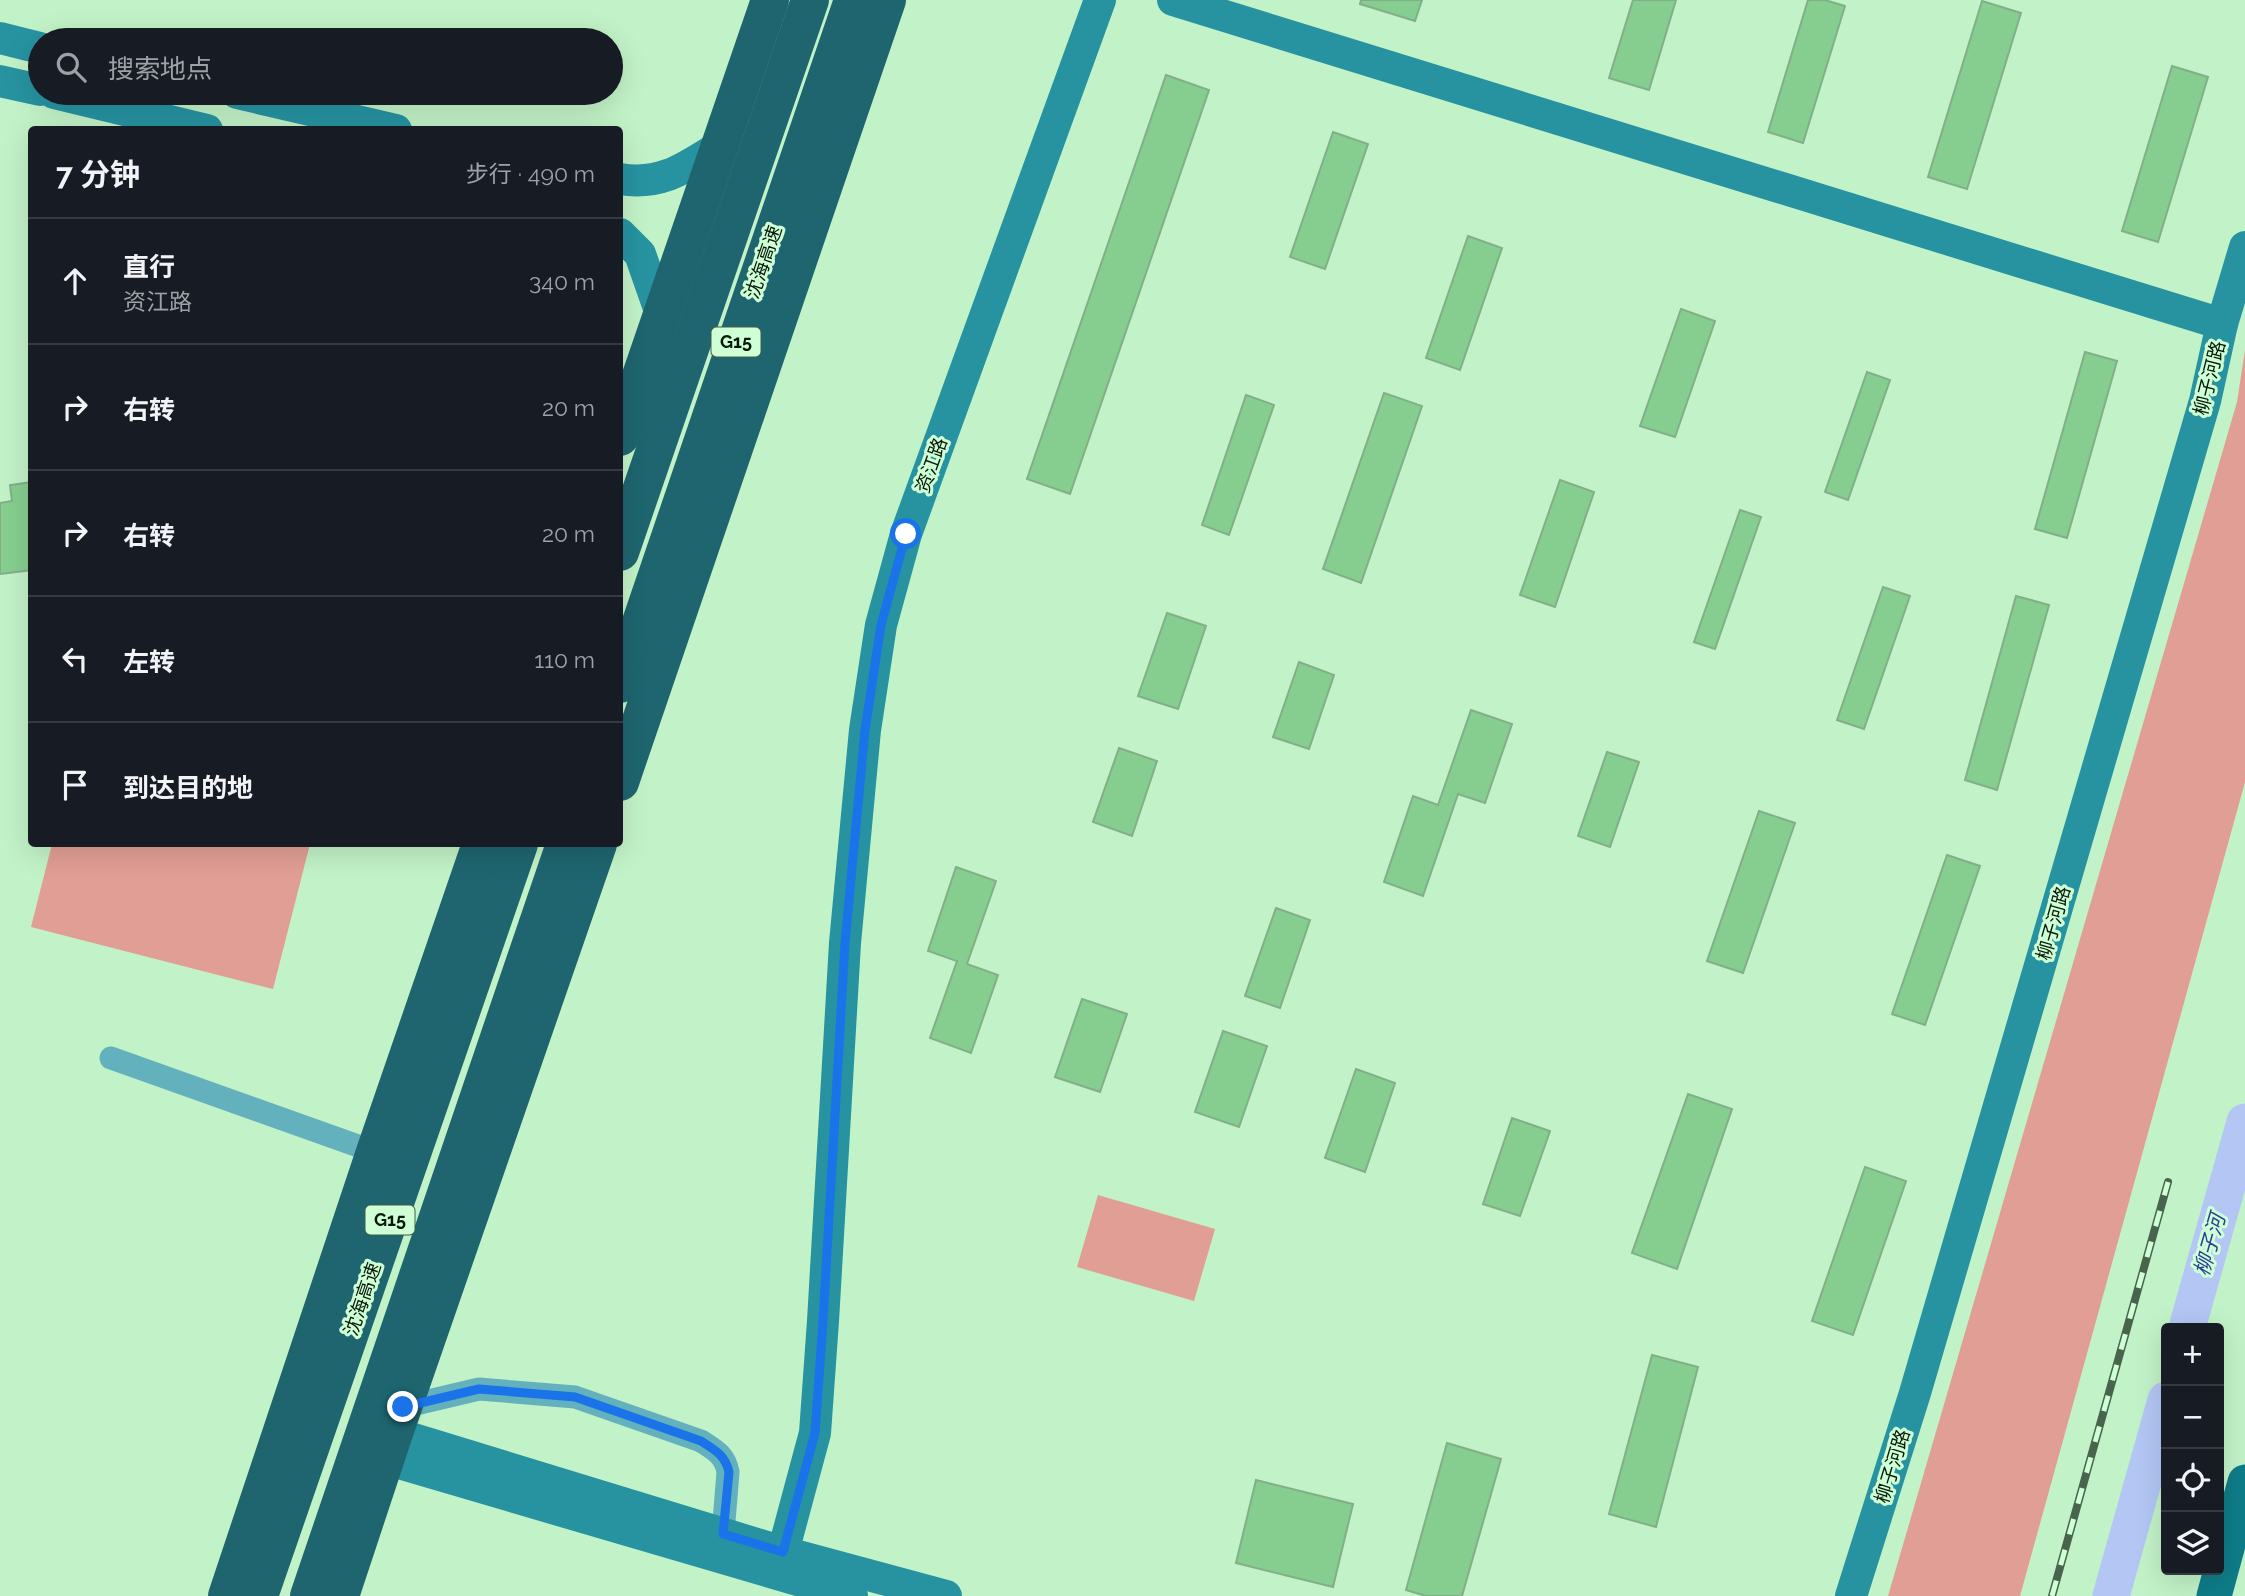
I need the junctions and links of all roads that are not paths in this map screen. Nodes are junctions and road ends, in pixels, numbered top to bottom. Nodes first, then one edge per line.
1 (770, 0) edge
2 (810, 0) edge
3 (853, 0) edge
4 (887, 0) edge
5 (1100, 0) edge
6 (1173, 0) edge
7 (0, 38) edge
8 (28, 45) edge
9 (0, 80) edge
10 (28, 87) edge
11 (104, 105) edge
12 (289, 105) edge
13 (190, 126) edge
14 (379, 126) edge
15 (720, 146) junction
16 (623, 179) edge
17 (623, 237) edge
18 (2245, 247) edge
19 (661, 314) junction
20 (2222, 324) junction
21 (623, 428) edge
22 (623, 543) edge
23 (623, 675) edge
24 (623, 773) edge
25 (480, 847) edge
26 (518, 847) edge
27 (564, 847) edge
28 (597, 847) edge
29 (111, 1058) dead end
30 (375, 1152) junction
31 (394, 1433) junction
32 (2245, 1482) edge
33 (723, 1534) junction
34 (244, 1537) junction
35 (782, 1563) junction
36 (343, 1591) edge
37 (218, 1596) edge
38 (226, 1596) edge
39 (259, 1596) edge
40 (309, 1596) edge
41 (852, 1596) edge
42 (946, 1596) edge
43 (1851, 1596) edge
44 (2214, 1596) edge

1 - 15 highway
2 - 22 highway, G15
3 - 23 highway, 沈海高速 / G15
4 - 24 highway
5 - 35 street, 资江路
6 - 20 street
7 - 8 street
9 - 10 street
11 - 13 street
12 - 14 street
15 - 16 street
15 - 19 highway
17 - 19 street
18 - 20 street, 柳子河路
19 - 21 highway
20 - 43 street, 柳子河路
25 - 30 highway
26 - 39 highway, 沈海高速 / G15
27 - 40 highway, G15
28 - 31 highway
29 - 30 street
30 - 34 highway
31 - 33 street
31 - 33 street
31 - 35 street
31 - 36 highway
32 - 44 main road
33 - 35 street
34 - 37 highway
34 - 38 highway
35 - 41 street
35 - 42 street

